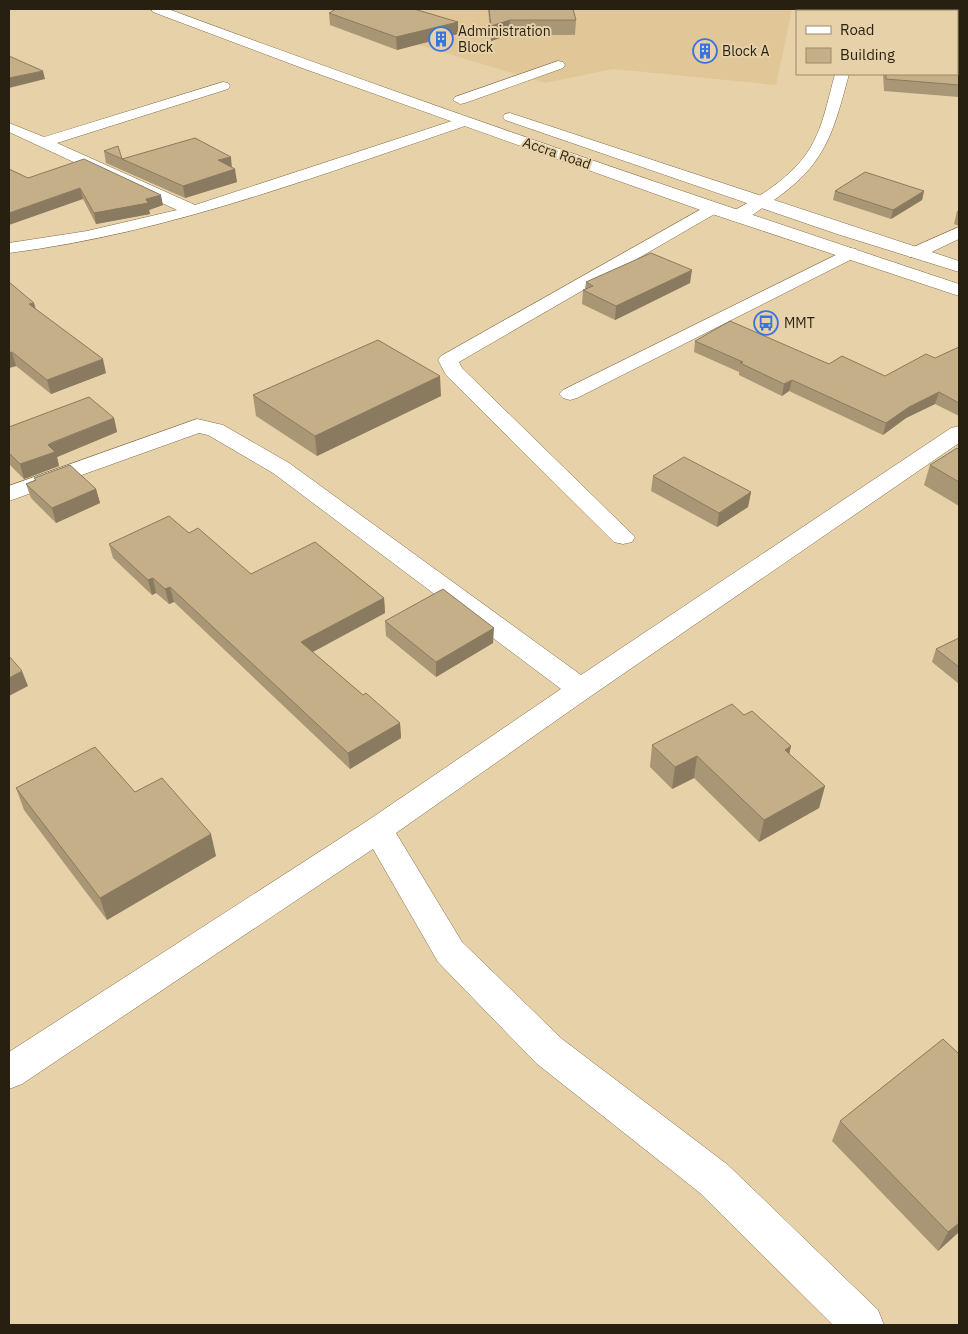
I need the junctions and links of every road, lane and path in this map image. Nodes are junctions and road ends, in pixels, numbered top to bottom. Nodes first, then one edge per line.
1 (157, 9) edge
2 (558, 65) dead end
3 (842, 75) edge
4 (222, 86) dead end
5 (442, 93) dead end
6 (460, 100) junction
7 (466, 121) junction
8 (9, 127) edge
9 (45, 142) junction
10 (762, 202) junction
11 (712, 208) junction
12 (194, 212) junction
13 (737, 216) junction
14 (959, 232) edge
15 (9, 248) edge
16 (850, 253) junction
17 (915, 253) junction
18 (959, 267) edge
19 (959, 290) edge
20 (570, 394) dead end
21 (959, 433) edge
22 (9, 494) edge
23 (623, 537) dead end
24 (581, 689) junction
25 (378, 830) junction
26 (9, 1072) edge
27 (863, 1325) edge

1 - 7 street, Accra Road
2 - 6 street
3 - 10 street
4 - 9 street
5 - 6 street, Accra Road
6 - 10 street, Accra Road
7 - 11 street, Accra Road
7 - 12 street
8 - 9 street
9 - 12 street
10 - 13 street
10 - 17 street, Accra Road
11 - 13 street, Accra Road
11 - 23 street
12 - 15 street
13 - 16 street, Accra Road
14 - 17 street
16 - 19 street, Accra Road
16 - 20 street
17 - 18 street, Accra Road
21 - 24 street
22 - 24 street
24 - 25 street
25 - 26 street
25 - 27 street

